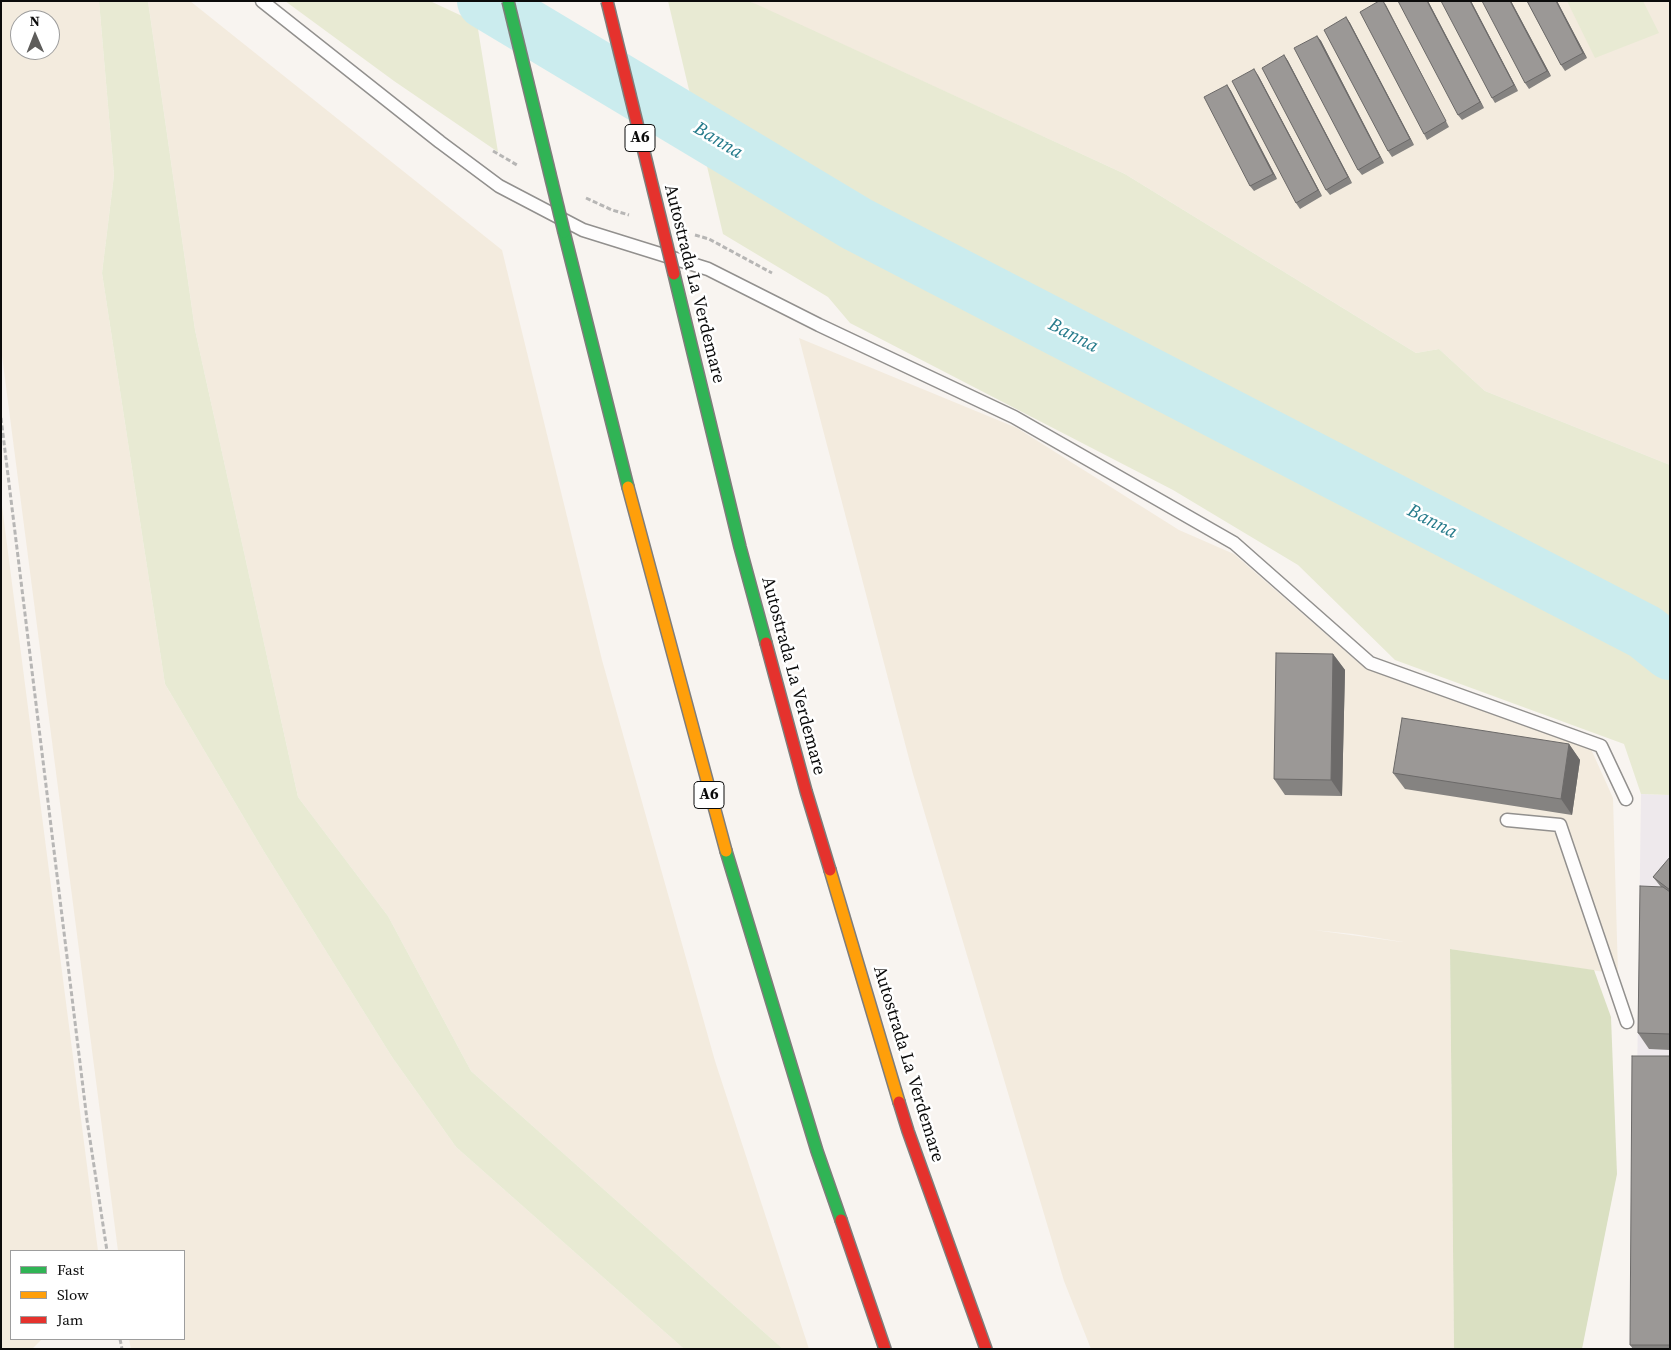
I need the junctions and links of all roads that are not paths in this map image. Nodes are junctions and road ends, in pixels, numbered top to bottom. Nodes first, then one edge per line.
1 (262, 1) edge
2 (508, 1) edge
3 (607, 1) edge
4 (1626, 799) dead end
5 (1507, 820) dead end
6 (1627, 1022) dead end
7 (885, 1349) edge
8 (986, 1349) edge

1 - 4 lane
2 - 7 highway, A6, bridge
3 - 8 highway, Autostrada La Verdemare / A6, bridge
5 - 6 lane

